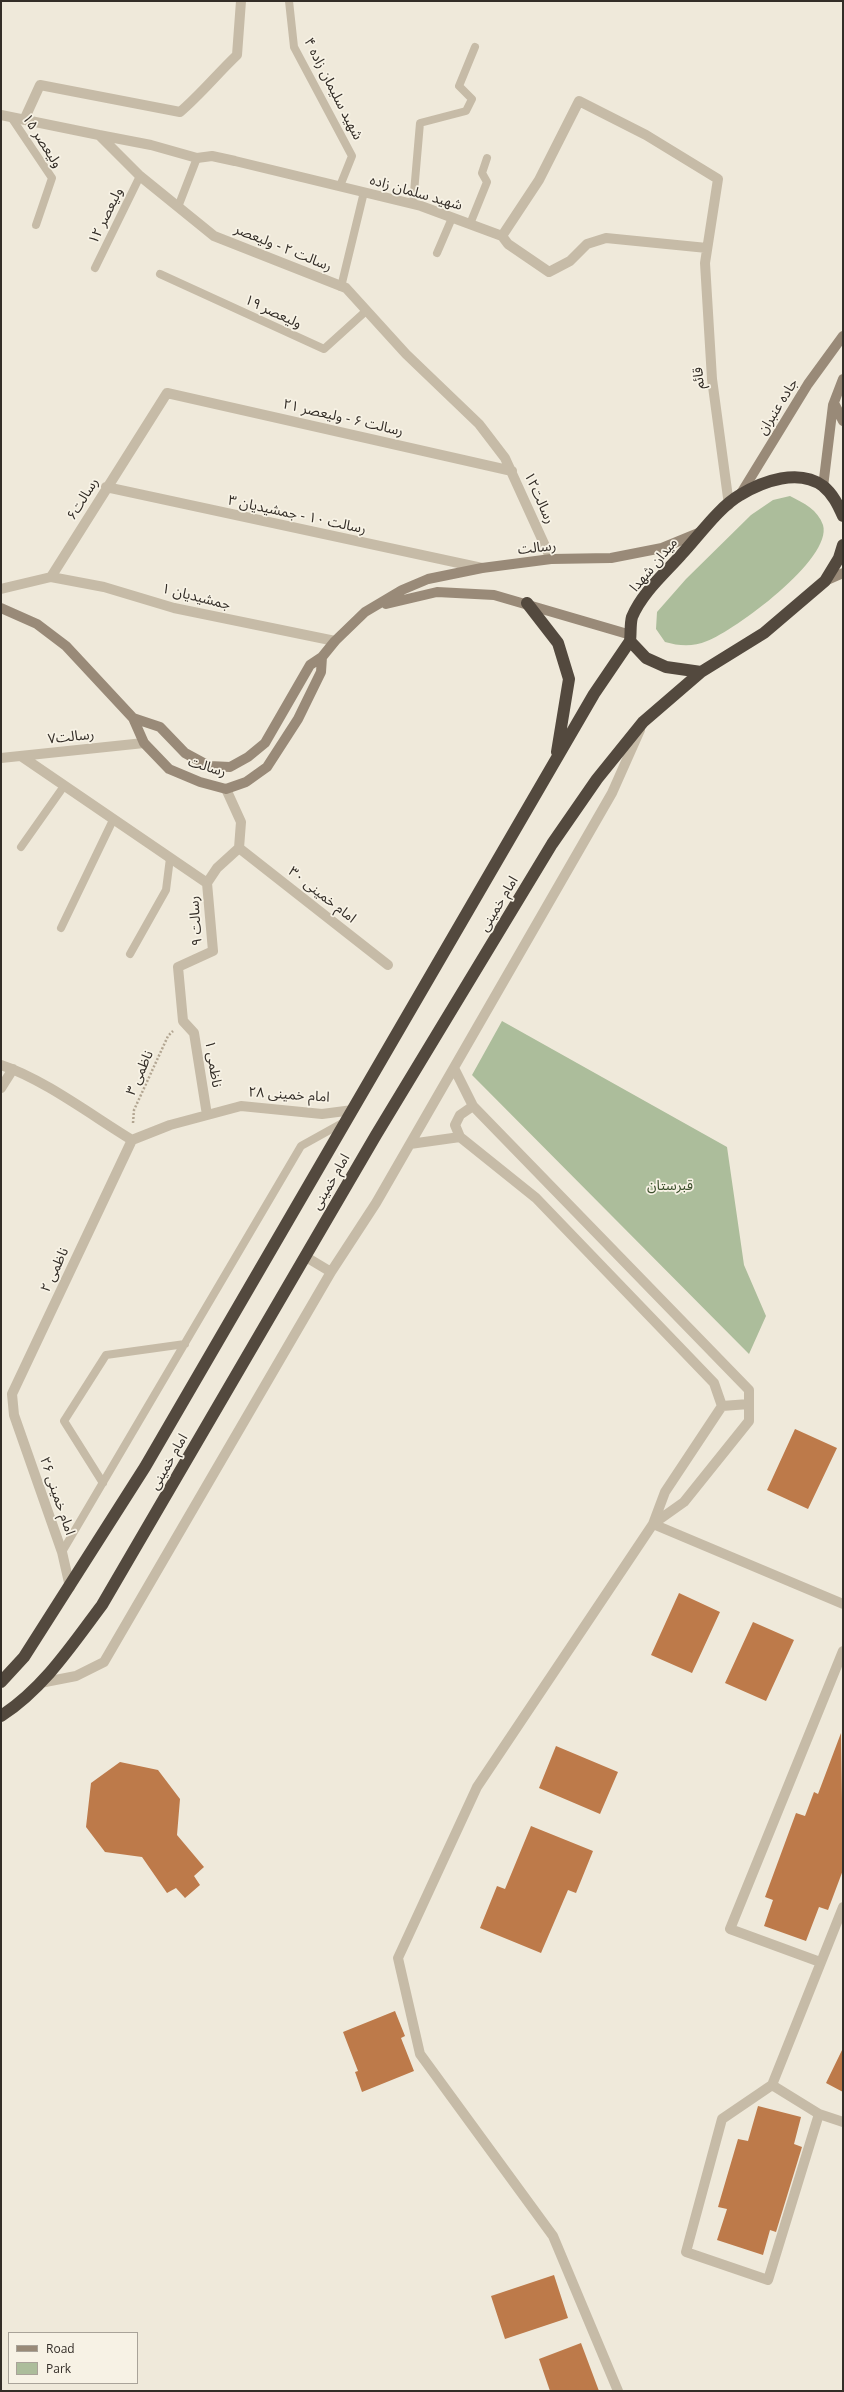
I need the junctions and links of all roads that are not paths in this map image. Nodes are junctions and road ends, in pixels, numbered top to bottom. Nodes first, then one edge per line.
1 (241, 1) edge
2 (289, 1) edge
3 (475, 47) dead end
4 (6, 116) edge
5 (24, 120) junction
6 (99, 135) junction
7 (197, 158) junction
8 (487, 158) dead end
9 (140, 176) junction
10 (340, 186) junction
11 (364, 192) junction
12 (413, 204) junction
13 (178, 207) junction
14 (452, 218) junction
15 (470, 224) junction
16 (36, 225) dead end
17 (502, 236) junction
18 (707, 248) junction
19 (438, 253) dead end
20 (95, 268) dead end
21 (160, 274) dead end
22 (341, 287) junction
23 (366, 311) junction
24 (843, 336) edge
25 (843, 379) edge
26 (167, 393) joint
27 (834, 403) junction
28 (843, 421) edge
29 (512, 471) junction
30 (106, 487) junction
31 (823, 487) junction
32 (740, 495) junction
33 (839, 498) edge
34 (728, 505) junction
35 (843, 516) edge
36 (703, 531) junction
37 (843, 545) edge
38 (551, 559) junction
39 (482, 568) junction
40 (843, 573) edge
41 (51, 578) junction
42 (825, 582) junction
43 (1, 589) edge
44 (527, 603) junction
45 (378, 605) junction
46 (1, 608) edge
47 (630, 638) junction
48 (335, 641) junction
49 (322, 657) junction
50 (701, 672) junction
51 (133, 718) junction
52 (643, 722) junction
53 (144, 743) junction
54 (21, 756) junction
55 (1, 758) edge
56 (555, 760) junction
57 (64, 786) junction
58 (226, 789) junction
59 (113, 820) junction
60 (21, 847) dead end
61 (239, 848) junction
62 (170, 858) junction
63 (207, 883) junction
64 (61, 928) dead end
65 (130, 954) dead end
66 (388, 965) dead end
67 (183, 1022) joint
68 (1, 1065) edge
69 (454, 1068) junction
70 (13, 1069) junction
71 (1, 1088) edge
72 (473, 1106) junction
73 (207, 1115) junction
74 (351, 1115) junction
75 (460, 1137) junction
76 (132, 1140) junction
77 (410, 1144) junction
78 (306, 1257) junction
79 (331, 1272) junction
80 (185, 1344) junction
81 (749, 1404) junction
82 (722, 1406) junction
83 (14, 1414) joint
84 (102, 1483) junction
85 (653, 1524) junction
86 (62, 1552) junction
87 (70, 1587) junction
88 (843, 1604) edge
89 (843, 1651) edge
90 (1, 1682) edge
91 (40, 1683) junction
92 (1, 1716) edge
93 (843, 1907) edge
94 (820, 1962) junction
95 (772, 2085) junction
96 (820, 2114) junction
97 (843, 2122) edge
98 (618, 2391) edge

1 - 5 street
2 - 10 lane, شهید سلیمان زاده ۴
3 - 12 lane
4 - 5 street
4 - 16 lane, ولیعصر ۱۵
5 - 6 street
6 - 7 street, شهید سلمان زاده
6 - 9 street, رسالت ۲ - ولیعصر
7 - 10 street, شهید سلمان زاده
7 - 13 lane
8 - 15 lane
9 - 13 street, رسالت ۲ - ولیعصر
9 - 20 lane, ولیعصر ۱۲
10 - 11 street, شهید سلمان زاده
11 - 12 street, شهید سلمان زاده
11 - 22 lane
12 - 14 street, شهید سلمان زاده
13 - 22 street, رسالت ۲ - ولیعصر
14 - 15 street, شهید سلمان زاده
14 - 19 lane
15 - 17 street, شهید سلمان زاده
17 - 18 street, شهید سلمان زاده
17 - 18 street, قائم
18 - 34 street, قائم
21 - 23 lane, ولیعصر ۱۹
22 - 23 street, رسالت ۲ - ولیعصر
23 - 29 street, رسالت ۲ - ولیعصر
24 - 32 street, جاده عنبران
25 - 27 street
26 - 29 street, رسالت ۶ - ولیعصر ۲۱
26 - 30 street, رسالت۶
27 - 28 street
27 - 31 street
29 - 38 street, رسالت۱۲
30 - 39 street, رسالت ۱۰ - جمشیدیان ۳
30 - 41 street, رسالت۶
31 - 32 highway, میدان شهدا
31 - 33 highway, میدان شهدا
32 - 34 highway, میدان شهدا
33 - 35 highway, میدان شهدا
34 - 36 highway, میدان شهدا
36 - 38 street, رسالت
36 - 47 highway, میدان شهدا
37 - 42 highway
38 - 39 street, رسالت
39 - 45 street, رسالت
40 - 42 street
41 - 43 street
41 - 48 street, جمشیدیان ۱
42 - 50 highway
44 - 45 street, رسالت
44 - 47 street, رسالت
44 - 56 highway
45 - 48 street, رسالت
46 - 51 street, رسالت
47 - 50 highway
47 - 56 highway, امام خمینی
48 - 49 street, رسالت
49 - 51 street, رسالت
49 - 58 street, رسالت
50 - 52 highway, امام خمینی
51 - 53 street, رسالت
52 - 69 street
52 - 78 highway, امام خمینی
53 - 54 street, رسالت۷
53 - 58 street, رسالت
54 - 55 street, رسالت۷
54 - 57 street
56 - 74 highway, امام خمینی
57 - 59 street
57 - 60 lane
58 - 61 street
59 - 62 street
59 - 64 lane
61 - 63 street, رسالت ۹
61 - 66 street, امام خمینی ۳۰
62 - 63 street
62 - 65 lane
63 - 67 street, رسالت ۹
67 - 73 street, ناظمی ۱
68 - 70 street
69 - 72 street
69 - 77 street
70 - 71 street
70 - 76 street
72 - 75 street
72 - 81 street
73 - 74 street, امام خمینی ۲۸
73 - 76 street, امام خمینی ۲۸
74 - 80 lane
74 - 87 highway, امام خمینی
75 - 77 street
75 - 82 street
76 - 83 street, ناظمی ۲
77 - 79 street
78 - 79 street
78 - 91 highway, امام خمینی
79 - 91 street
80 - 84 lane
80 - 84 lane
81 - 82 street
81 - 85 street
82 - 85 street
83 - 86 street, امام خمینی ۲۶
84 - 86 lane
85 - 88 street
85 - 98 street
86 - 87 street, امام خمینی ۲۶
87 - 90 highway, امام خمینی
89 - 94 street
91 - 92 highway, امام خمینی
93 - 94 street
94 - 95 street
95 - 96 street
95 - 96 street
96 - 97 street

